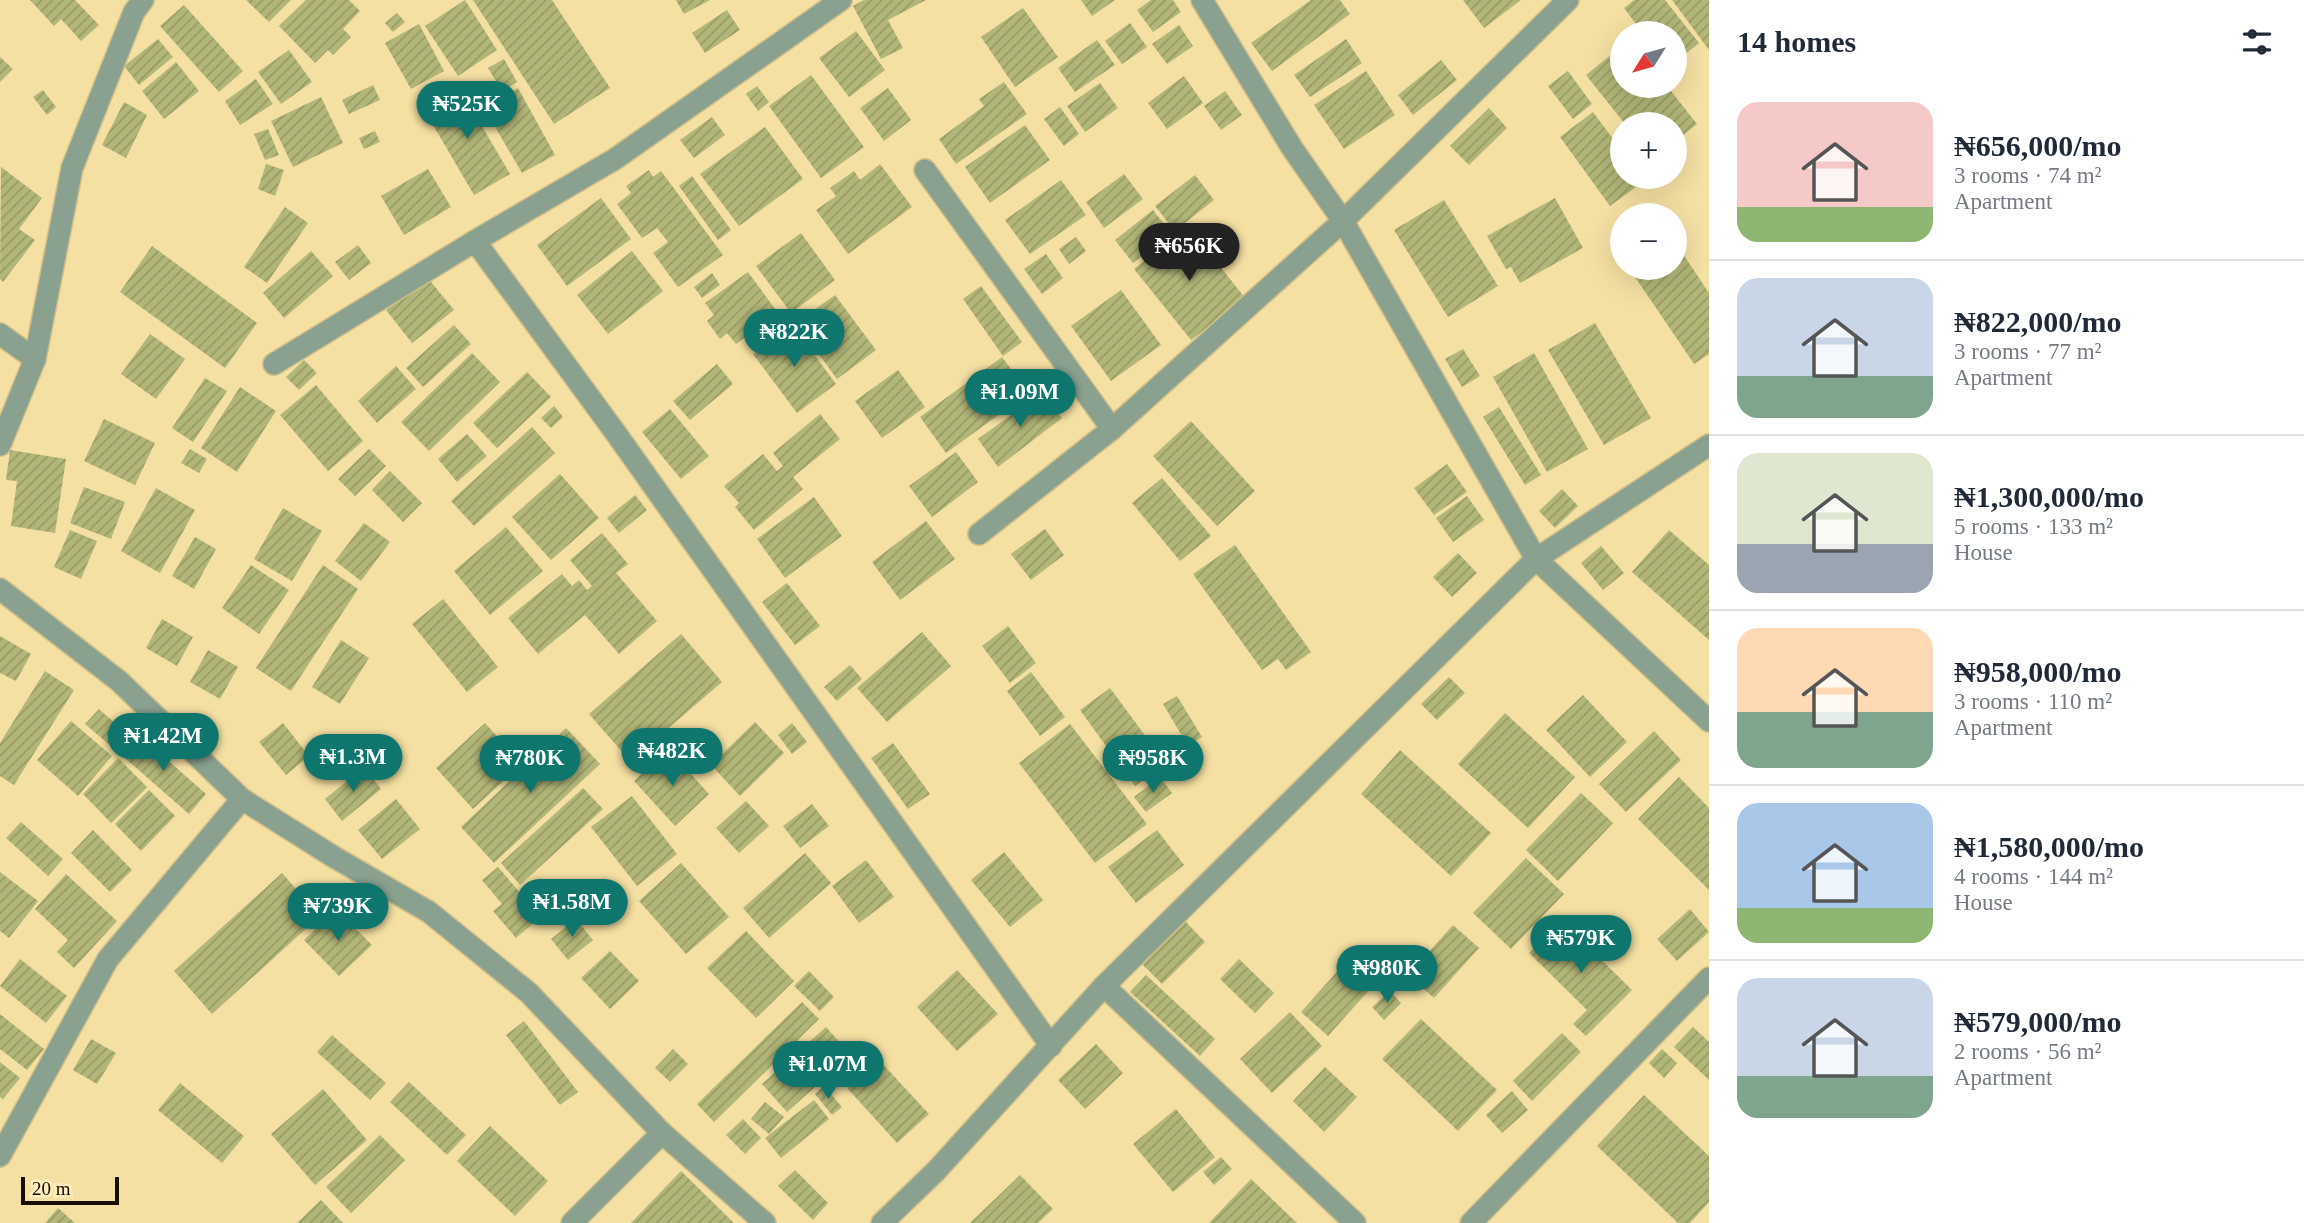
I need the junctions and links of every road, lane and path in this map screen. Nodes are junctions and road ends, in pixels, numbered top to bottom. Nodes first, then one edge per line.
1 (841, 0) edge
2 (1202, 0) edge
3 (1567, 0) edge
4 (134, 4) edge
5 (925, 170) dead end
6 (1342, 221) junction
7 (475, 241) junction
8 (0, 334) edge
9 (35, 359) junction
10 (274, 364) dead end
11 (1112, 429) junction
12 (0, 445) edge
13 (1709, 445) edge
14 (979, 534) dead end
15 (1536, 559) junction
16 (0, 589) edge
17 (1709, 722) edge
18 (242, 799) junction
19 (1709, 978) edge
20 (1104, 986) junction
21 (1051, 1046) junction
22 (662, 1133) junction
23 (0, 1156) edge
24 (572, 1223) edge
25 (765, 1223) edge
26 (882, 1223) edge
27 (1355, 1223) edge
28 (1471, 1223) edge

1 - 7 street
2 - 6 street
3 - 6 street
4 - 9 street
5 - 11 street
6 - 11 street
6 - 15 street
7 - 10 street
7 - 21 street
8 - 9 street
9 - 12 street
11 - 14 street
13 - 15 street
15 - 17 street
15 - 20 street
16 - 18 street
18 - 22 street
18 - 23 street
19 - 28 street
20 - 21 street
20 - 27 street
21 - 26 street
22 - 24 street
22 - 25 street

